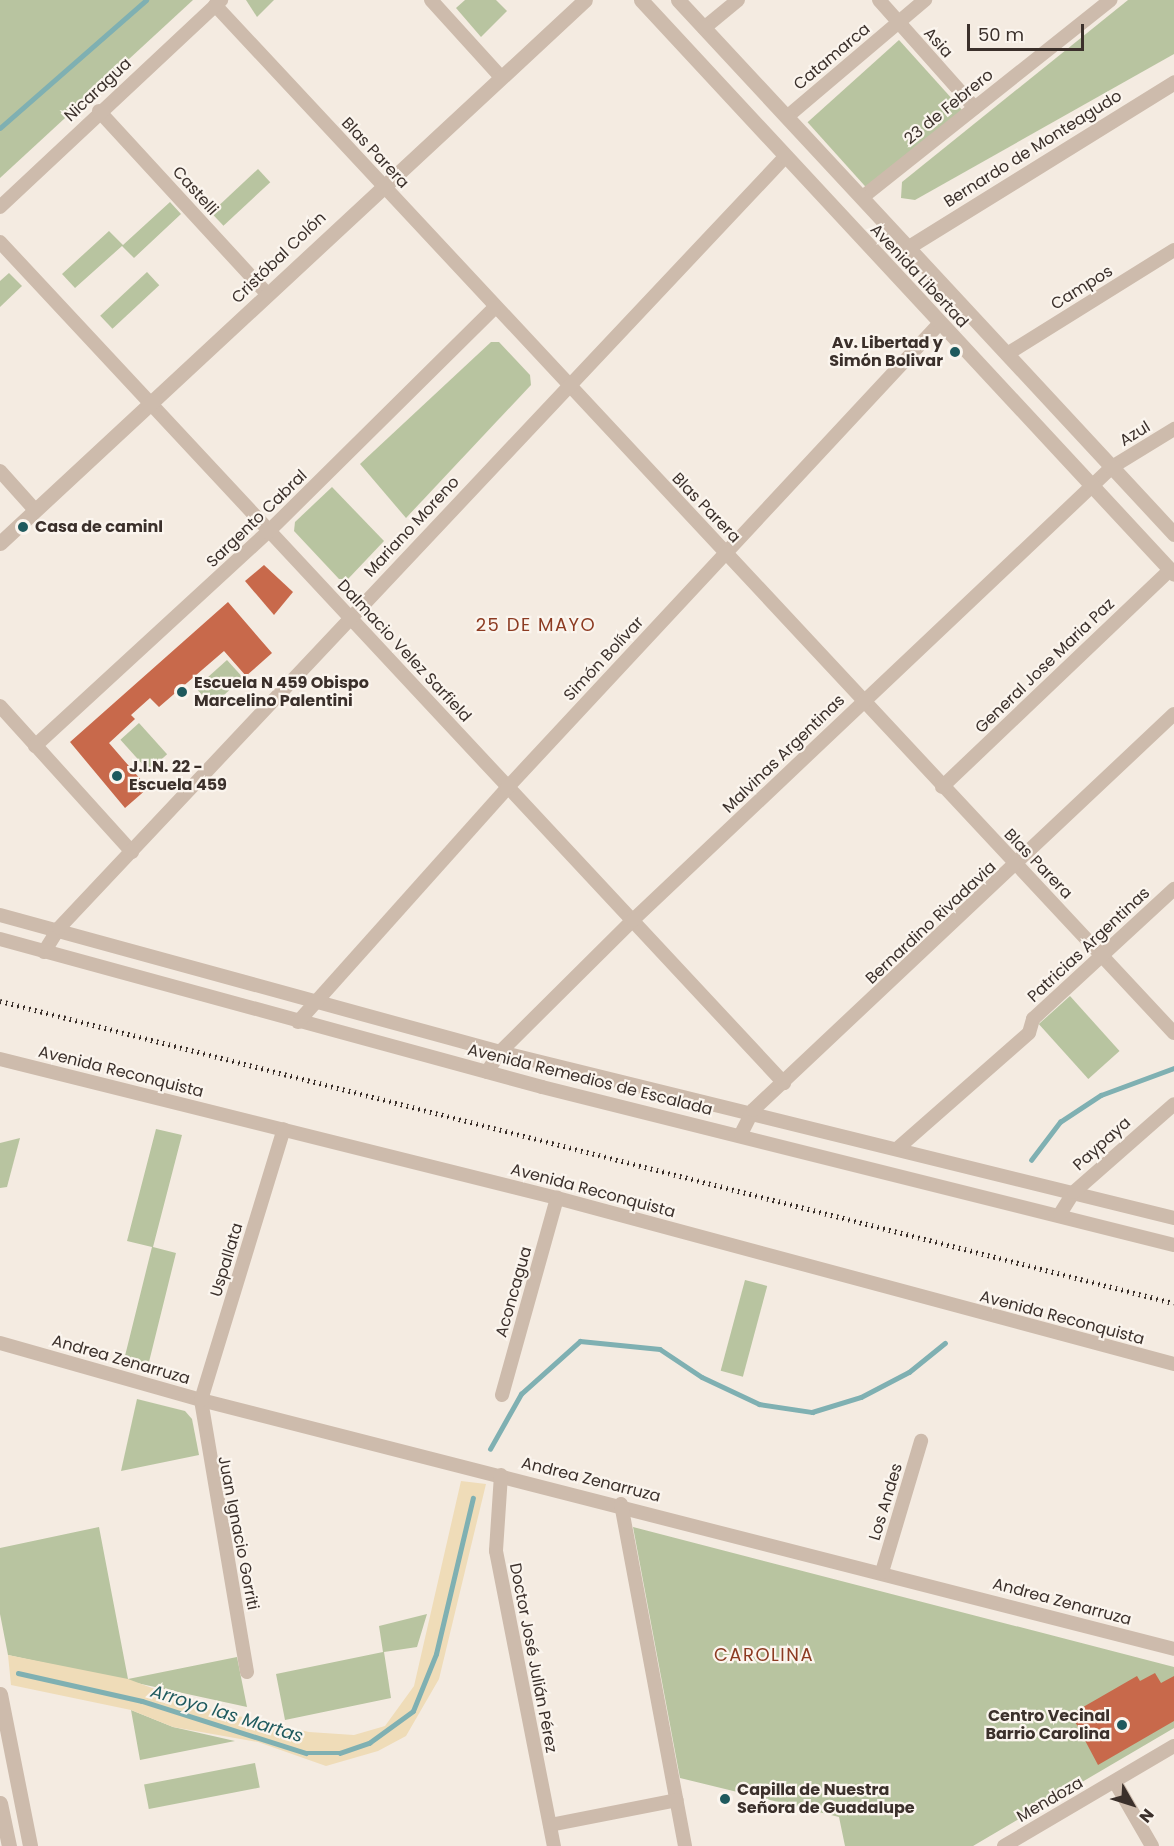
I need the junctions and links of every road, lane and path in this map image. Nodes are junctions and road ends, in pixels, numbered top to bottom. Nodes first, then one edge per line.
1 (430, 0) edge
2 (585, 0) edge
3 (641, 0) edge
4 (678, 0) edge
5 (738, 0) edge
6 (879, 0) edge
7 (925, 0) edge
8 (1110, 0) edge
9 (218, 3) edge
10 (897, 22) junction
11 (704, 28) junction
12 (500, 76) junction
13 (1174, 82) edge
14 (975, 108) junction
15 (99, 111) junction
16 (788, 116) junction
17 (785, 157) junction
18 (381, 185) junction
19 (864, 195) junction
20 (0, 207) edge
21 (0, 242) edge
22 (910, 246) junction
23 (1174, 250) edge
24 (267, 294) junction
25 (494, 308) junction
26 (939, 324) junction
27 (1007, 354) junction
28 (567, 385) junction
29 (150, 405) junction
30 (1174, 429) edge
31 (1112, 467) junction
32 (0, 471) edge
33 (1092, 486) junction
34 (35, 510) junction
35 (268, 532) junction
36 (1174, 534) edge
37 (0, 543) edge
38 (726, 552) junction
39 (1172, 572) edge
40 (351, 617) junction
41 (864, 701) junction
42 (0, 706) edge
43 (1174, 714) edge
44 (35, 746) junction
45 (942, 787) junction
46 (507, 788) junction
47 (132, 852) junction
48 (1016, 865) junction
49 (1174, 889) edge
50 (0, 915) edge
51 (633, 920) junction
52 (59, 928) junction
53 (0, 939) edge
54 (44, 952) junction
55 (1102, 954) junction
56 (312, 1002) junction
57 (298, 1022) junction
58 (1174, 1033) edge
59 (500, 1052) junction
60 (0, 1059) edge
61 (487, 1072) junction
62 (784, 1083) junction
63 (1174, 1104) edge
64 (753, 1110) junction
65 (284, 1129) junction
66 (741, 1134) junction
67 (898, 1148) junction
68 (1074, 1192) junction
69 (557, 1198) junction
70 (1057, 1213) junction
71 (1174, 1218) edge
72 (1174, 1245) edge
73 (0, 1343) edge
74 (1174, 1364) edge
75 (502, 1395) dead end
76 (201, 1400) junction
77 (921, 1441) dead end
78 (501, 1475) junction
79 (621, 1504) junction
80 (882, 1572) junction
81 (1174, 1649) edge
82 (247, 1672) dead end
83 (0, 1694) edge
84 (1174, 1746) edge
85 (1115, 1782) junction
86 (677, 1800) junction
87 (0, 1803) edge
88 (550, 1825) junction
89 (9, 1846) edge
90 (30, 1846) edge
91 (554, 1846) edge
92 (685, 1846) edge
93 (1004, 1846) edge
94 (1152, 1846) edge

1 - 12 street
2 - 12 street, Cristóbal Colón
3 - 17 street, Avenida Libertad
4 - 11 street, Avenida Libertad
5 - 11 street
6 - 10 street, Asia
7 - 10 street, Catamarca
8 - 14 street, 23 de Febrero
9 - 15 street, Nicaragua
9 - 18 street, Blas Parera
10 - 14 street, Asia
10 - 16 street, Catamarca
11 - 16 street, Avenida Libertad
12 - 18 street, Cristóbal Colón
13 - 22 street, Bernardo de Monteagudo
14 - 19 street, 23 de Febrero
15 - 20 street, Nicaragua
15 - 24 street, Castelli
16 - 19 street, Avenida Libertad
17 - 26 street, Avenida Libertad
17 - 28 street, Mariano Moreno
18 - 24 street, Cristóbal Colón
18 - 25 street, Blas Parera
19 - 22 street, Avenida Libertad
21 - 29 street, Dalmacio Velez Sarfield
22 - 27 street, Avenida Libertad
23 - 27 street, Campos
24 - 29 street, Cristóbal Colón
25 - 28 street, Blas Parera
25 - 35 street, Sargento Cabral
26 - 33 street, Avenida Libertad
26 - 38 street, Simón Bolívar
27 - 31 street, Avenida Libertad
28 - 38 street, Blas Parera
28 - 40 street, Mariano Moreno
29 - 34 street, Cristóbal Colón
29 - 35 street, Dalmacio Velez Sarfield
30 - 31 street, Azul
31 - 33 street, Malvinas Argentinas
31 - 36 street, Avenida Libertad
32 - 34 street
33 - 39 street, Avenida Libertad
33 - 41 street, Malvinas Argentinas
34 - 37 street, Cristóbal Colón
35 - 40 street, Dalmacio Velez Sarfield
35 - 44 street, Sargento Cabral
38 - 41 street, Blas Parera
38 - 46 street, Simón Bolívar
39 - 45 street, General Jose Maria Paz
40 - 46 street, Dalmacio Velez Sarfield
40 - 47 street, Mariano Moreno
41 - 45 street, Blas Parera
41 - 51 street, Malvinas Argentinas
42 - 44 street
43 - 48 street, Bernardino Rivadavia
44 - 47 street
45 - 48 street, Blas Parera
46 - 51 street, Dalmacio Velez Sarfield
46 - 56 street, Simón Bolívar
47 - 52 street, Mariano Moreno
48 - 55 street, Blas Parera
48 - 62 street, Bernardino Rivadavia
49 - 55 street, Patricias Argentinas
50 - 52 street, Avenida Remedios de Escalada
51 - 59 street, Malvinas Argentinas
51 - 62 street, Dalmacio Velez Sarfield
52 - 54 street, Mariano Moreno
52 - 56 street, Avenida Remedios de Escalada
53 - 54 street, Avenida Remedios de Escalada
54 - 57 street, Avenida Remedios de Escalada
55 - 58 street, Blas Parera
55 - 67 street, Patricias Argentinas
56 - 57 street, Simón Bolívar
56 - 59 street, Avenida Remedios de Escalada
57 - 61 street, Avenida Remedios de Escalada
59 - 61 street, Malvinas Argentinas
59 - 64 street, Avenida Remedios de Escalada
60 - 65 street, Avenida Reconquista
61 - 66 street, Avenida Remedios de Escalada
62 - 64 street, Bernardino Rivadavia
63 - 68 street, Paypaya
64 - 66 street, Bernardino Rivadavia
64 - 67 street, Avenida Remedios de Escalada
65 - 69 street, Avenida Reconquista
65 - 76 street, Uspallata
66 - 70 street, Avenida Remedios de Escalada
67 - 68 street, Avenida Remedios de Escalada
68 - 70 street, Paypaya
68 - 71 street, Avenida Remedios de Escalada
69 - 74 street, Avenida Reconquista
69 - 75 street, Aconcagua
70 - 72 street, Avenida Remedios de Escalada
73 - 76 street, Andrea Zenarruza
76 - 78 street, Andrea Zenarruza
76 - 82 street, Juan Ignacio Gorriti
77 - 80 street, Los Andes
78 - 79 street, Andrea Zenarruza
78 - 88 street, Doctor José Julián Pérez
79 - 80 street, Andrea Zenarruza
79 - 86 street
80 - 81 street, Andrea Zenarruza
83 - 90 street
84 - 85 street, Mendoza
85 - 93 street, Mendoza
85 - 94 street
86 - 88 street
86 - 92 street
87 - 89 street
88 - 91 street, Doctor José Julián Pérez

